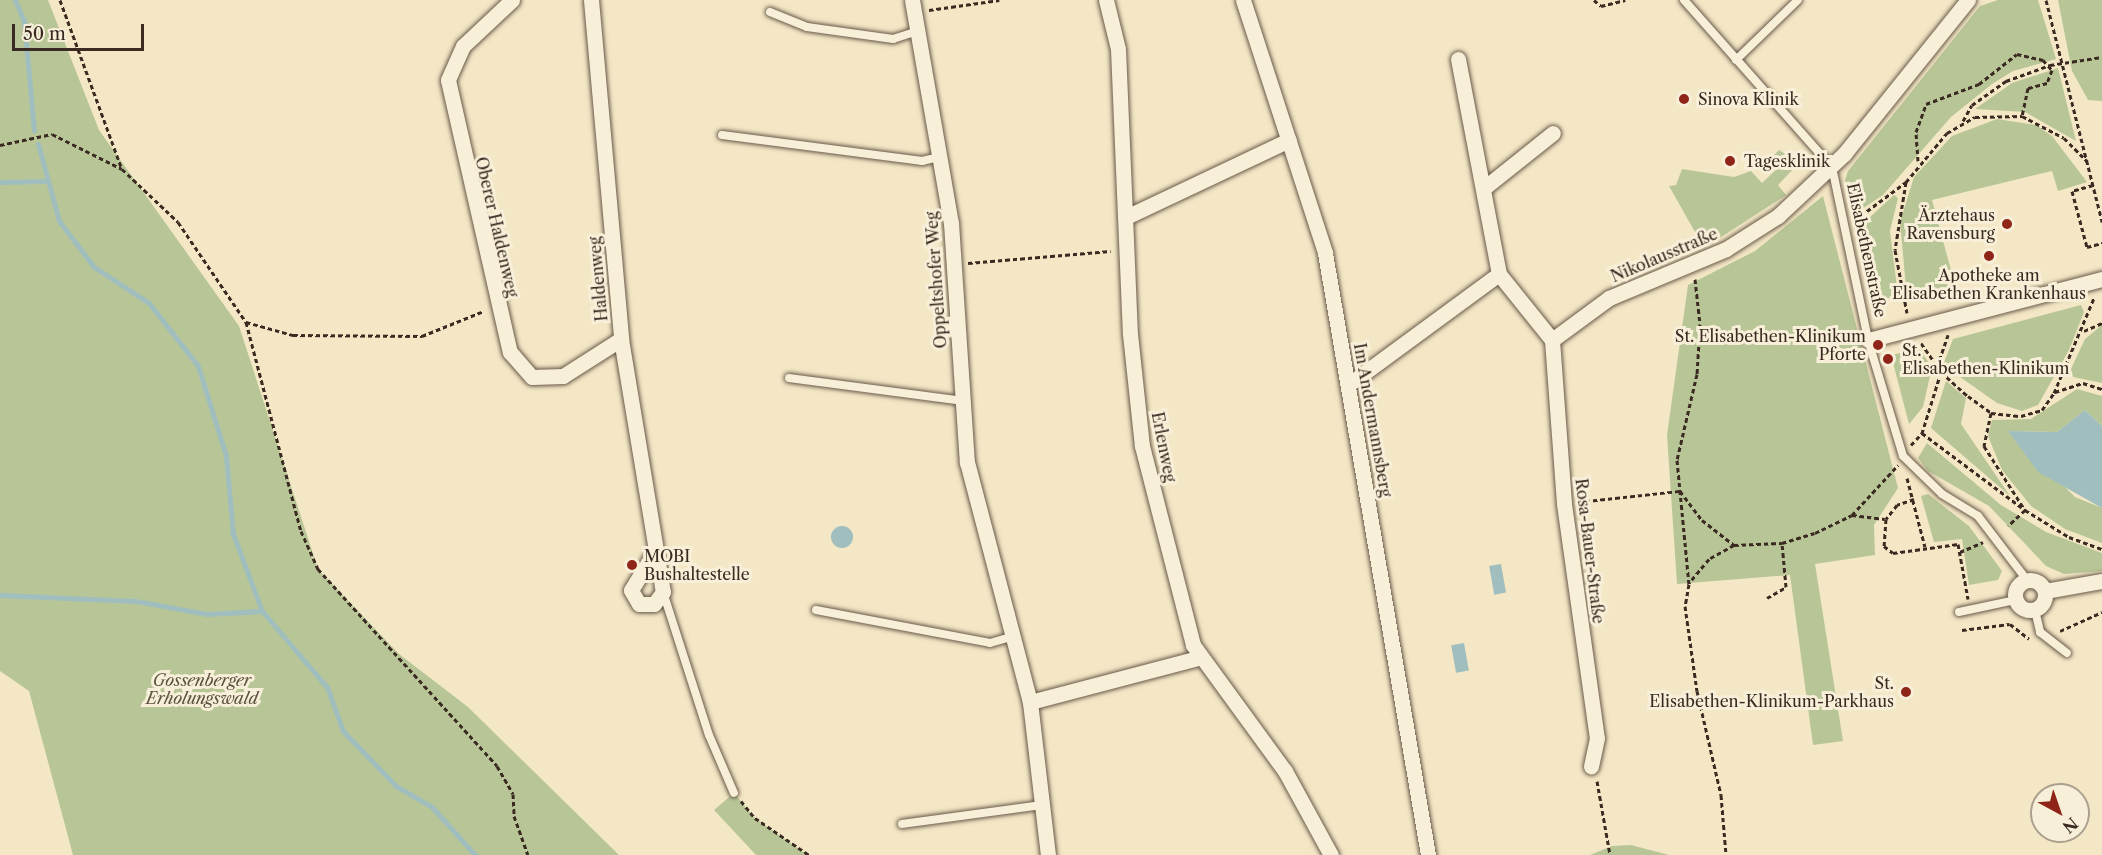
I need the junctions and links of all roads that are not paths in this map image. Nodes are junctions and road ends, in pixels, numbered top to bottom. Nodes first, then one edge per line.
1 (512, 0) edge
2 (591, 0) edge
3 (1106, 0) edge
4 (1243, 0) edge
5 (1684, 0) edge
6 (1798, 0) edge
7 (1968, 0) edge
8 (913, 6) edge
9 (770, 12) dead end
10 (919, 31) junction
11 (1458, 58) dead end
12 (1736, 60) junction
13 (1553, 133) dead end
14 (722, 135) dead end
15 (1289, 140) junction
16 (942, 156) junction
17 (1832, 168) junction
18 (1484, 188) junction
19 (1126, 217) junction
20 (1499, 274) junction
21 (2096, 281) edge
22 (621, 339) junction
23 (1552, 340) junction
24 (1868, 340) junction
25 (789, 378) dead end
26 (1349, 384) junction
27 (963, 401) junction
28 (654, 553) junction
29 (2027, 580) junction
30 (2102, 581) edge
31 (2045, 591) junction
32 (663, 592) junction
33 (2015, 600) junction
34 (816, 610) dead end
35 (2035, 610) junction
36 (1959, 612) dead end
37 (1011, 637) junction
38 (2067, 653) dead end
39 (1198, 658) junction
40 (1030, 702) junction
41 (1591, 766) road end
42 (734, 793) road end
43 (1042, 805) junction
44 (902, 824) dead end
45 (1048, 855) edge
46 (1331, 855) edge
47 (1428, 855) edge

1 - 22 street, Oberer Haldenweg
2 - 22 street, Haldenweg
3 - 19 street, Erlenweg
4 - 15 street, Im Andermannsberg
5 - 12 lane
6 - 12 lane
7 - 17 street, Nikolausstraße
8 - 10 street, Oppeltshofer Weg
9 - 10 lane
10 - 16 street, Oppeltshofer Weg
11 - 18 street
12 - 17 lane
13 - 18 street
14 - 16 lane
15 - 19 street
15 - 26 street, Im Andermannsberg
16 - 27 street, Oppeltshofer Weg
17 - 23 street, Nikolausstraße
17 - 24 lane, Elisabethenstraße
18 - 20 street
19 - 39 street, Erlenweg
20 - 23 street
20 - 26 street
21 - 24 street, Elisabethenstraße
22 - 28 street, Haldenweg
23 - 41 street, Rosa-Bauer-Straße
24 - 29 lane, Elisabethenstraße
25 - 27 lane
26 - 47 street, Im Andermannsberg
27 - 37 street, Oppeltshofer Weg
28 - 32 street, Haldenweg
28 - 32 street
29 - 31 street, Elisabethenstraße
29 - 33 street
30 - 31 street
31 - 35 street
32 - 42 lane
33 - 35 street
33 - 36 lane
34 - 37 lane
35 - 38 lane
37 - 40 street, Oppeltshofer Weg
39 - 40 street
39 - 46 street, Erlenweg
40 - 43 street, Oppeltshofer Weg
43 - 44 lane
43 - 45 street, Oppeltshofer Weg

